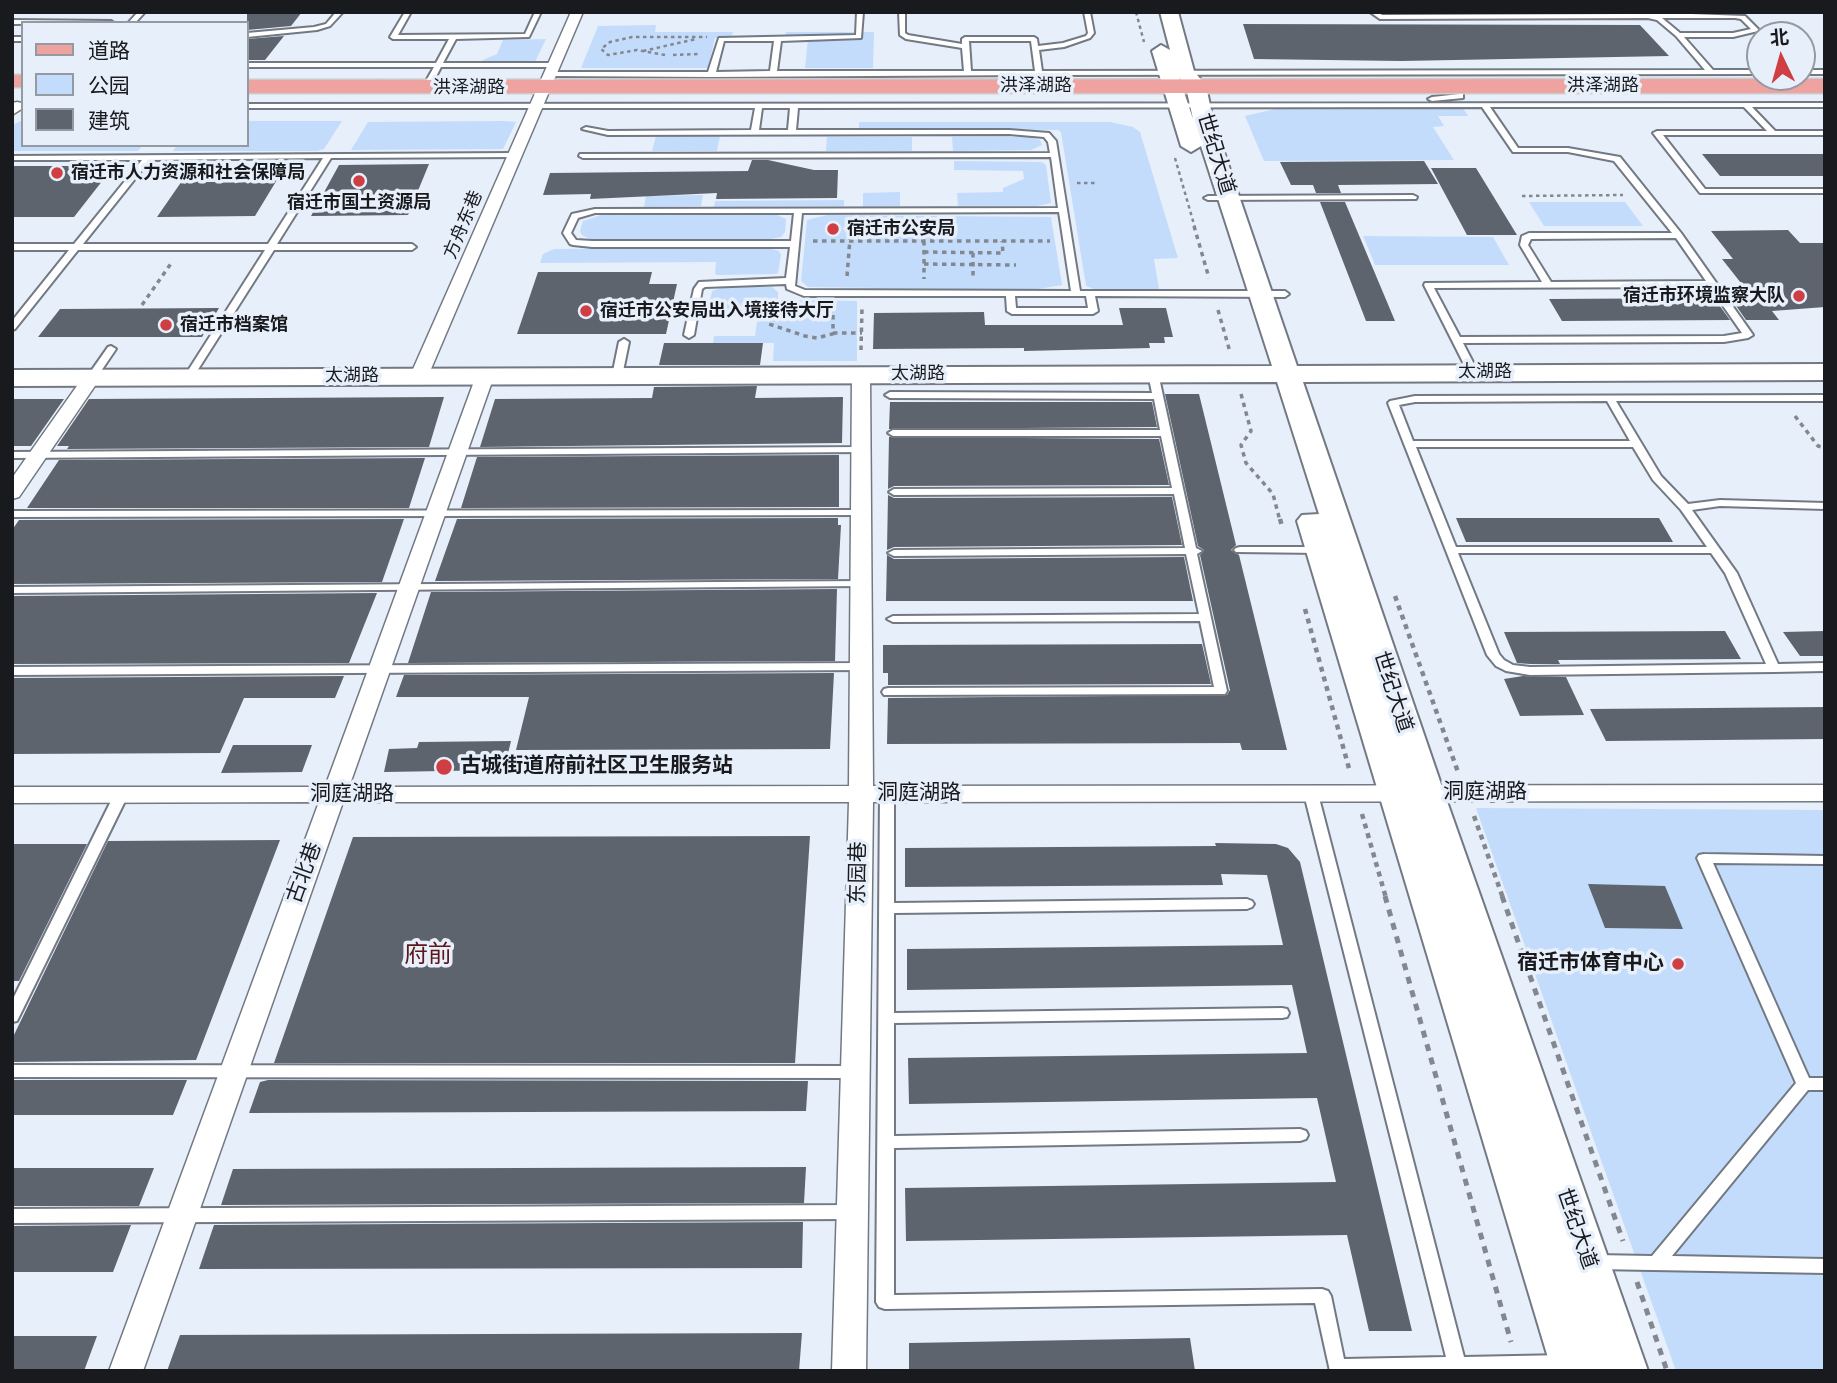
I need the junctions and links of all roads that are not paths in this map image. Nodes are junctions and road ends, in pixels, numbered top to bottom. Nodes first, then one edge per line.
1 (341, 12) edge
2 (408, 12) edge
3 (538, 12) edge
4 (577, 12) edge
5 (860, 12) edge
6 (902, 12) edge
7 (1087, 12) edge
8 (1150, 12) edge
9 (1169, 12) edge
10 (1373, 12) edge
11 (1625, 12) edge
12 (1648, 16) junction
13 (1678, 34) junction
14 (250, 35) edge
15 (453, 38) junction
16 (778, 39) junction
17 (966, 47) junction
18 (1035, 48) junction
19 (248, 65) edge
20 (438, 65) junction
21 (1491, 72) junction
22 (1711, 72) junction
23 (1746, 72) edge
24 (968, 73) junction
25 (711, 75) junction
26 (773, 75) junction
27 (1040, 80) junction
28 (544, 86) junction
29 (1825, 86) edge
30 (248, 87) edge
31 (426, 88) junction
32 (1180, 91) junction
33 (1825, 95) edge
34 (1384, 96) junction
35 (1460, 96) junction
36 (248, 98) edge
37 (248, 106) edge
38 (759, 106) junction
39 (794, 106) junction
40 (1485, 106) junction
41 (1748, 106) junction
42 (1825, 106) edge
43 (586, 130) dead end
44 (755, 132) junction
45 (792, 132) junction
46 (1773, 133) junction
47 (1825, 133) edge
48 (515, 155) junction
49 (1054, 155) junction
50 (328, 156) junction
51 (583, 156) dead end
52 (148, 157) junction
53 (12, 158) edge
54 (1825, 191) edge
55 (1219, 197) junction
56 (1413, 197) dead end
57 (1063, 210) junction
58 (798, 211) junction
59 (1678, 235) junction
60 (795, 243) junction
61 (12, 247) edge
62 (76, 247) junction
63 (273, 247) junction
64 (412, 247) dead end
65 (790, 281) junction
66 (1713, 284) junction
67 (1548, 285) junction
68 (1010, 293) junction
69 (1076, 293) junction
70 (1090, 293) junction
71 (1250, 294) junction
72 (12, 327) edge
73 (689, 335) dead end
74 (1457, 341) junction
75 (624, 342) dead end
76 (111, 349) dead end
77 (861, 362) junction
78 (1263, 372) junction
79 (1472, 372) junction
80 (1825, 372) edge
81 (419, 376) junction
82 (485, 376) junction
83 (617, 376) junction
84 (92, 377) junction
85 (189, 377) junction
86 (12, 378) edge
87 (1155, 384) junction
88 (890, 395) dead end
89 (1825, 398) edge
90 (1610, 399) junction
91 (893, 433) dead end
92 (1166, 433) junction
93 (1409, 444) junction
94 (1637, 444) junction
95 (861, 450) junction
96 (457, 452) junction
97 (12, 455) edge
98 (38, 455) junction
99 (1178, 491) junction
100 (894, 492) dead end
101 (12, 493) edge
102 (1825, 506) edge
103 (1685, 508) junction
104 (861, 513) junction
105 (12, 514) edge
106 (435, 514) junction
107 (1240, 550) dead end
108 (1318, 550) junction
109 (1451, 550) junction
110 (1715, 550) junction
111 (1194, 551) junction
112 (894, 553) dead end
113 (861, 584) junction
114 (409, 588) junction
115 (12, 590) edge
116 (1206, 617) junction
117 (894, 619) dead end
118 (861, 667) junction
119 (1825, 667) edge
120 (1774, 668) junction
121 (379, 669) junction
122 (12, 671) edge
123 (888, 691) dead end
124 (1410, 793) junction
125 (1825, 793) edge
126 (861, 794) junction
127 (887, 794) junction
128 (1311, 794) junction
129 (12, 795) edge
130 (121, 795) junction
131 (334, 795) junction
132 (1825, 860) edge
133 (1247, 904) dead end
134 (887, 908) junction
135 (1282, 1013) dead end
136 (12, 1017) edge
137 (887, 1018) junction
138 (12, 1071) edge
139 (234, 1072) junction
140 (855, 1072) junction
141 (1804, 1084) junction
142 (1825, 1084) edge
143 (1300, 1135) dead end
144 (886, 1142) junction
145 (852, 1212) junction
146 (182, 1215) junction
147 (12, 1216) edge
148 (1588, 1262) junction
149 (1657, 1262) junction
150 (1825, 1266) edge
151 (1623, 1366) edge
152 (1574, 1367) edge
153 (1457, 1368) edge
154 (1337, 1369) edge
155 (126, 1371) edge
156 (849, 1371) edge

1 - 14 lane
2 - 15 lane
3 - 15 lane
4 - 28 street, 方舟东巷
5 - 16 lane
6 - 17 lane
7 - 18 lane
8 - 32 street, 世纪大道
9 - 32 street, 世纪大道
10 - 12 lane
11 - 12 lane
12 - 13 lane
12 - 13 lane
13 - 22 lane
15 - 20 lane
16 - 25 lane
16 - 26 lane
17 - 18 lane
17 - 24 lane
18 - 27 lane
19 - 20 lane
20 - 28 lane
20 - 31 lane
21 - 22 lane
21 - 32 lane
21 - 34 lane
22 - 23 lane
24 - 26 lane
24 - 27 lane
25 - 26 lane
25 - 28 lane
27 - 28 main road, 洪泽湖路
27 - 32 main road, 洪泽湖路
28 - 31 main road, 洪泽湖路
28 - 32 main road, 洪泽湖路
28 - 36 main road, 洪泽湖路
28 - 37 lane
28 - 38 lane
28 - 48 street, 方舟东巷
29 - 34 main road, 洪泽湖路
30 - 31 main road, 洪泽湖路
32 - 34 main road, 洪泽湖路
32 - 35 main road, 洪泽湖路
32 - 39 lane
32 - 55 street, 世纪大道
33 - 35 main road, 洪泽湖路
34 - 35 lane
34 - 40 lane
38 - 39 lane
38 - 44 lane
39 - 45 lane
40 - 41 lane
40 - 59 lane
41 - 42 lane
41 - 46 lane
43 - 44 lane
44 - 45 lane
45 - 49 lane
46 - 47 lane
46 - 54 lane
48 - 50 lane
48 - 81 street, 方舟东巷
49 - 51 lane
49 - 57 lane
50 - 52 lane
50 - 63 lane
52 - 53 lane
52 - 62 lane
55 - 56 lane
55 - 71 street, 世纪大道
57 - 58 lane
57 - 69 lane
58 - 60 lane
58 - 60 lane
59 - 66 lane
59 - 67 lane
60 - 65 lane
61 - 62 lane
62 - 63 lane
62 - 72 lane
63 - 64 lane
63 - 85 lane
65 - 68 lane
65 - 73 lane
66 - 67 lane
66 - 74 lane
67 - 74 lane
68 - 69 lane
68 - 70 lane
69 - 70 lane
70 - 71 lane
71 - 78 street, 世纪大道
74 - 79 lane
75 - 83 lane
76 - 84 lane
77 - 83 street, 太湖路
77 - 87 street, 太湖路
77 - 95 street, 东园巷
78 - 79 street, 太湖路
78 - 87 street, 太湖路
78 - 108 street, 世纪大道
79 - 80 street, 太湖路
81 - 82 street, 太湖路
81 - 85 street, 太湖路
82 - 83 street, 太湖路
82 - 96 street, 古北巷
84 - 85 street, 太湖路
84 - 86 street, 太湖路
84 - 98 street
87 - 88 lane
87 - 92 lane
89 - 90 lane
90 - 93 lane
90 - 94 lane
91 - 92 lane
92 - 99 lane
93 - 94 lane
93 - 109 lane
94 - 103 lane
95 - 96 lane
95 - 104 street, 东园巷
96 - 98 lane
96 - 106 street, 古北巷
97 - 98 lane
98 - 101 street
99 - 100 lane
99 - 111 lane
102 - 103 lane
103 - 110 lane
104 - 106 lane
104 - 113 street, 东园巷
105 - 106 lane
106 - 114 street, 古北巷
107 - 108 lane
108 - 124 street, 世纪大道
109 - 110 lane
109 - 120 lane
110 - 120 lane
111 - 112 lane
111 - 116 lane
113 - 114 lane
113 - 118 street, 东园巷
114 - 115 lane
114 - 121 street, 古北巷
116 - 117 lane
116 - 123 lane
118 - 121 lane
118 - 126 street, 东园巷
119 - 120 lane
121 - 122 lane
121 - 131 street, 古北巷
124 - 125 street, 洞庭湖路
124 - 128 street, 洞庭湖路
124 - 148 street, 世纪大道
124 - 152 street, 世纪大道
126 - 127 street, 洞庭湖路
126 - 131 street, 洞庭湖路
126 - 140 street, 东园巷
127 - 128 street, 洞庭湖路
127 - 134 lane
128 - 153 lane
129 - 130 street, 洞庭湖路
130 - 131 street, 洞庭湖路
130 - 136 lane
131 - 139 street, 古北巷
132 - 141 lane
133 - 134 lane
134 - 137 lane
135 - 137 lane
137 - 144 lane
138 - 139 lane
139 - 140 lane
139 - 146 street, 古北巷
140 - 145 street, 东园巷
141 - 142 lane
141 - 149 lane
143 - 144 lane
144 - 154 lane
145 - 146 lane
145 - 156 street, 东园巷
146 - 147 lane
146 - 155 street, 古北巷
148 - 149 lane
148 - 151 street, 世纪大道
149 - 150 lane
151 - 152 lane
152 - 153 lane
153 - 154 lane

